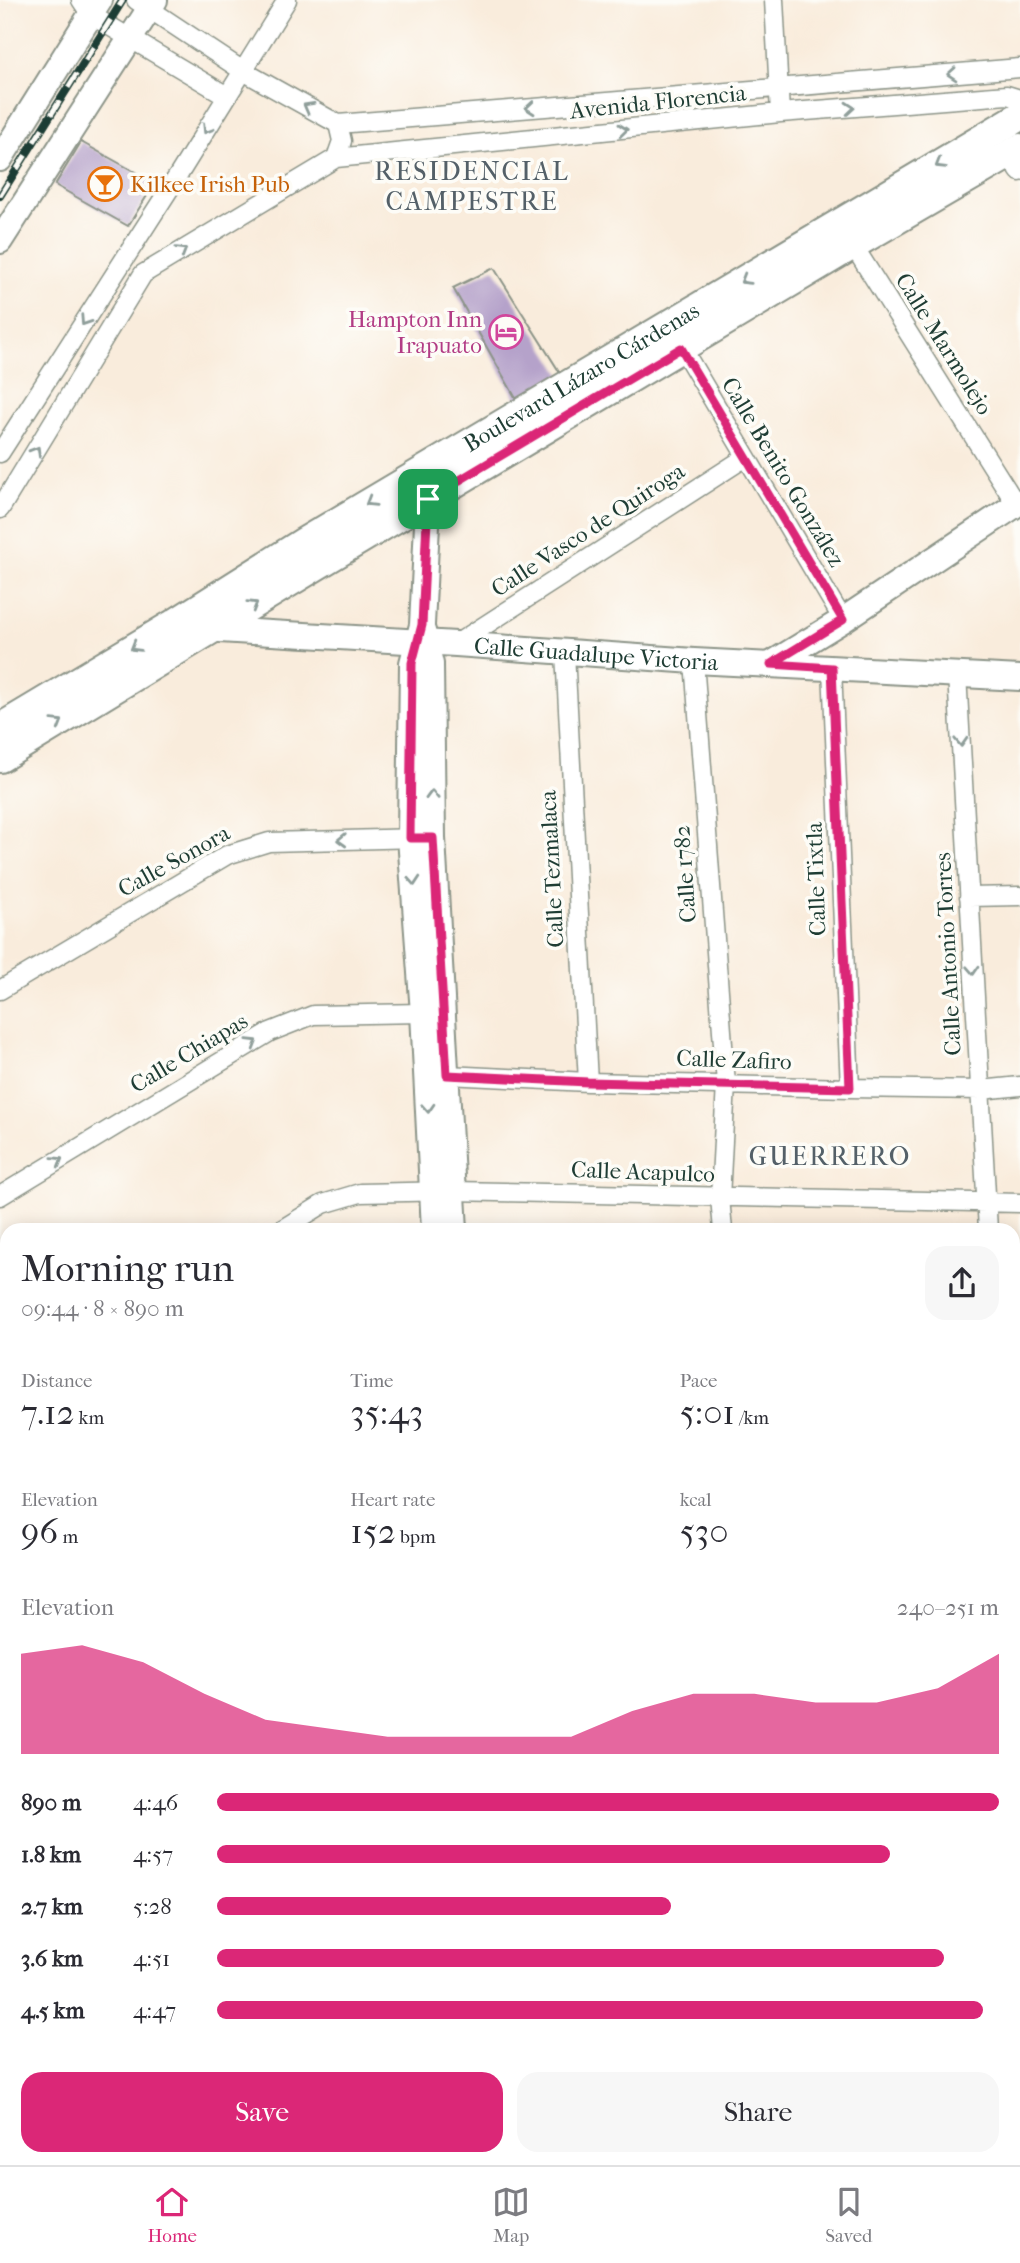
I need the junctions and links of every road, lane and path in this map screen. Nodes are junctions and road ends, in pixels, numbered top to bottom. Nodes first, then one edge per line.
1 (287, 0) edge
2 (774, 0) edge
3 (147, 3) edge
4 (91, 5) edge
5 (130, 38) junction
6 (1020, 68) edge
7 (243, 71) junction
8 (778, 87) junction
9 (227, 96) junction
10 (1020, 99) edge
11 (780, 114) junction
12 (1020, 116) edge
13 (338, 124) junction
14 (336, 158) junction
15 (1016, 158) edge
16 (0, 159) edge
17 (0, 241) edge
18 (853, 245) junction
19 (121, 263) junction
20 (143, 274) junction
21 (681, 348) junction
22 (0, 453) edge
23 (746, 457) junction
24 (429, 467) junction
25 (428, 499) junction
26 (2, 503) edge
27 (1018, 503) edge
28 (843, 620) junction
29 (172, 625) junction
30 (212, 630) junction
31 (422, 636) junction
32 (456, 643) junction
33 (565, 653) junction
34 (694, 662) junction
35 (771, 664) junction
36 (832, 668) junction
37 (957, 674) junction
38 (1020, 678) edge
39 (0, 728) edge
40 (0, 758) edge
41 (421, 838) junction
42 (1020, 896) edge
43 (969, 897) junction
44 (0, 990) edge
45 (423, 1013) junction
46 (447, 1075) junction
47 (588, 1082) junction
48 (726, 1084) junction
49 (1020, 1086) edge
50 (850, 1088) junction
51 (981, 1090) junction
52 (443, 1192) junction
53 (0, 1196) edge
54 (720, 1198) junction
55 (986, 1203) junction
56 (1020, 1203) edge
57 (292, 1223) edge
58 (436, 1223) edge
59 (453, 1223) edge
60 (722, 1223) edge
61 (987, 1223) edge

1 - 7 street
2 - 8 street
3 - 5 street
3 - 7 street
4 - 5 street
4 - 16 street
5 - 9 street
5 - 17 street
6 -> 8 street, Avenida Florencia
7 - 9 street
13 -> 7 street
8 - 11 street
8 -> 13 street, Avenida Florencia
9 -> 19 street
11 -> 10 street, Avenida Florencia
14 -> 11 street, Avenida Florencia
12 -> 24 main road, Boulevard Lázaro Cárdenas
13 - 14 street
20 -> 14 street
15 - 18 main road, Boulevard Lázaro Cárdenas
18 - 21 main road, Boulevard Lázaro Cárdenas
18 - 27 street, Calle Marmolejo
19 - 20 street
19 -> 22 street
26 -> 20 street
21 - 23 street, Calle Benito González
21 - 25 main road, Boulevard Lázaro Cárdenas
23 - 28 street, Calle Benito González
23 - 32 street, Calle Vasco de Quiroga
24 - 25 street
24 -> 29 main road, Boulevard Lázaro Cárdenas
30 -> 25 main road, Boulevard Lázaro Cárdenas
25 - 31 street
27 - 28 street
28 - 35 street
29 - 30 street, Calle Guadalupe Victoria
29 -> 39 main road, Boulevard Lázaro Cárdenas
30 - 31 street, Calle Guadalupe Victoria
40 -> 30 main road, Boulevard Lázaro Cárdenas
31 - 32 street, Calle Guadalupe Victoria
31 - 41 street
32 - 33 street, Calle Guadalupe Victoria
33 - 34 street, Calle Guadalupe Victoria
33 - 47 street, Calle Tezmalaca
34 - 35 street, Calle Guadalupe Victoria
34 - 48 street, Calle 1782
35 - 36 street, Calle Guadalupe Victoria
36 - 37 street, Calle Guadalupe Victoria
36 - 50 street, Calle Tixtla
37 - 38 street, Calle Guadalupe Victoria
37 -> 43 street, Calle Antonio Torres
41 -> 44 street, Calle Sonora
41 -> 45 street
41 - 46 street
42 - 43 street
43 -> 51 street, Calle Antonio Torres
45 -> 52 street
53 -> 45 street, Calle Chiapas
46 - 47 street, Calle Zafiro
46 - 52 street
47 - 48 street, Calle Zafiro
48 - 50 street, Calle Zafiro
48 - 54 street, Calle 1782
49 - 51 street, Calle Zafiro
50 - 51 street, Calle Zafiro
51 - 55 street, Calle Antonio Torres
52 - 54 street, Calle Acapulco
52 - 57 street, Calle Acapulco
52 - 58 street
52 - 59 street
54 - 55 street, Calle Acapulco
54 - 60 street, Calle 1782
55 - 56 street, Calle Acapulco
55 - 61 street, Calle Antonio Torres

